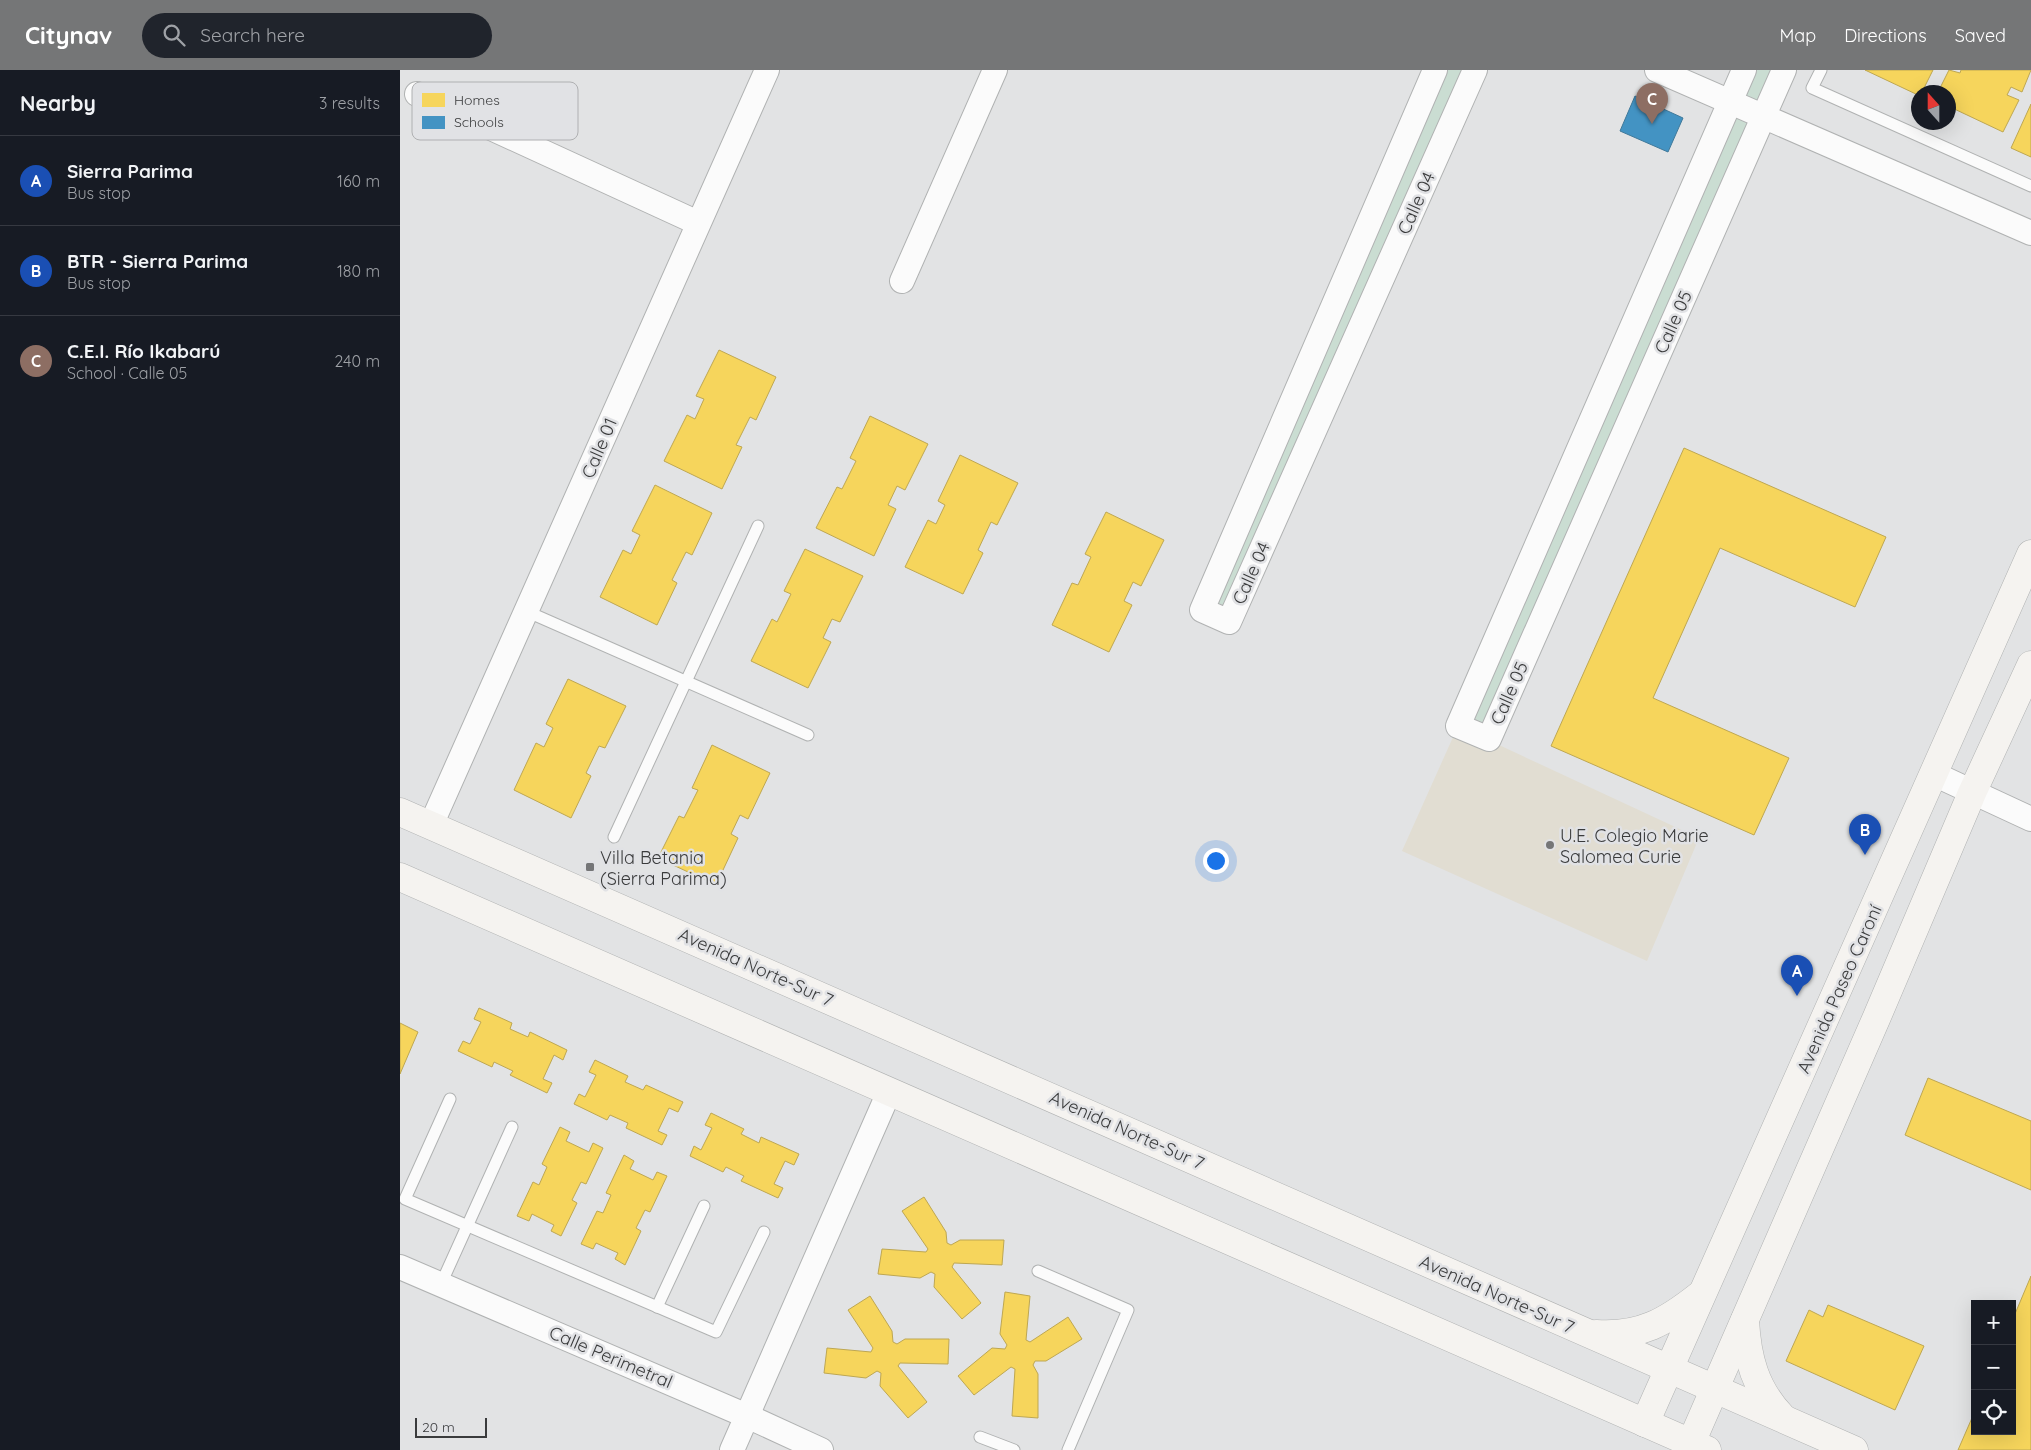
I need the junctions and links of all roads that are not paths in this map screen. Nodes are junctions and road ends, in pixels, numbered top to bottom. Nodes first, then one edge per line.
1 (767, 70) edge
2 (995, 70) edge
3 (1435, 70) edge
4 (1475, 70) edge
5 (1658, 70) edge
6 (1744, 70) edge
7 (1784, 70) edge
8 (1821, 70) edge
9 (1731, 102) junction
10 (1764, 116) junction
11 (517, 140) edge
12 (2031, 186) edge
13 (698, 223) junction
14 (2031, 233) edge
15 (902, 281) dead end
16 (758, 526) dead end
17 (2031, 554) edge
18 (528, 612) junction
19 (2031, 665) edge
20 (686, 682) junction
21 (808, 735) dead end
22 (1934, 774) junction
23 (1972, 793) junction
24 (400, 812) edge
25 (2031, 819) edge
26 (431, 826) junction
27 (614, 837) dead end
28 (400, 877) edge
29 (889, 1092) junction
30 (450, 1099) dead end
31 (512, 1127) dead end
32 (704, 1206) dead end
33 (467, 1226) junction
34 (764, 1232) dead end
35 (400, 1267) edge
36 (1038, 1271) dead end
37 (441, 1284) junction
38 (1703, 1293) junction
39 (657, 1307) junction
40 (1745, 1318) junction
41 (1583, 1332) junction
42 (1668, 1368) junction
43 (1715, 1389) junction
44 (747, 1416) junction
45 (1784, 1420) junction
46 (1645, 1423) junction
47 (980, 1437) dead end
48 (1699, 1446) edge
49 (732, 1450) edge
50 (821, 1450) edge
51 (1014, 1450) edge
52 (1068, 1450) edge
53 (1854, 1450) edge

1 - 13 street, Calle 01
2 - 15 street
3 - 4 street, Calle 04
5 - 9 street
6 - 9 street, Calle 05
7 - 10 street, Calle 05
8 - 12 lane
9 - 10 street
9 - 10 street, Calle 05
10 - 14 street
11 - 13 street
13 - 18 street, Calle 01
16 - 20 lane
17 - 22 main road, Avenida Paseo Caroní
18 - 20 lane
18 - 26 street, Calle 01
19 - 23 main road
20 - 21 lane
20 - 27 lane
22 - 23 street
22 - 38 main road, Avenida Paseo Caroní
23 - 25 street
23 - 40 main road
24 - 26 main road, Avenida Norte-Sur 7
26 - 41 main road, Avenida Norte-Sur 7
28 - 29 main road
29 - 44 street
29 - 46 main road
30 - 33 lane
31 - 33 lane
32 - 39 lane
33 - 37 lane
33 - 39 lane
34 - 39 lane
35 - 37 street, Calle Perimetral
36 - 52 lane
37 - 44 street, Calle Perimetral
38 - 41 main road
38 - 42 main road, Avenida Paseo Caroní
40 - 43 main road
40 - 45 main road
41 - 42 main road, Avenida Norte-Sur 7
42 - 43 main road, Avenida Norte-Sur 7
42 - 46 main road, Avenida Paseo Caroní
43 - 45 main road, Avenida Norte-Sur 7
43 - 48 main road
44 - 49 street
44 - 50 street, Calle Perimetral
45 - 53 main road, Avenida Norte-Sur 7
46 - 48 main road
47 - 51 lane

